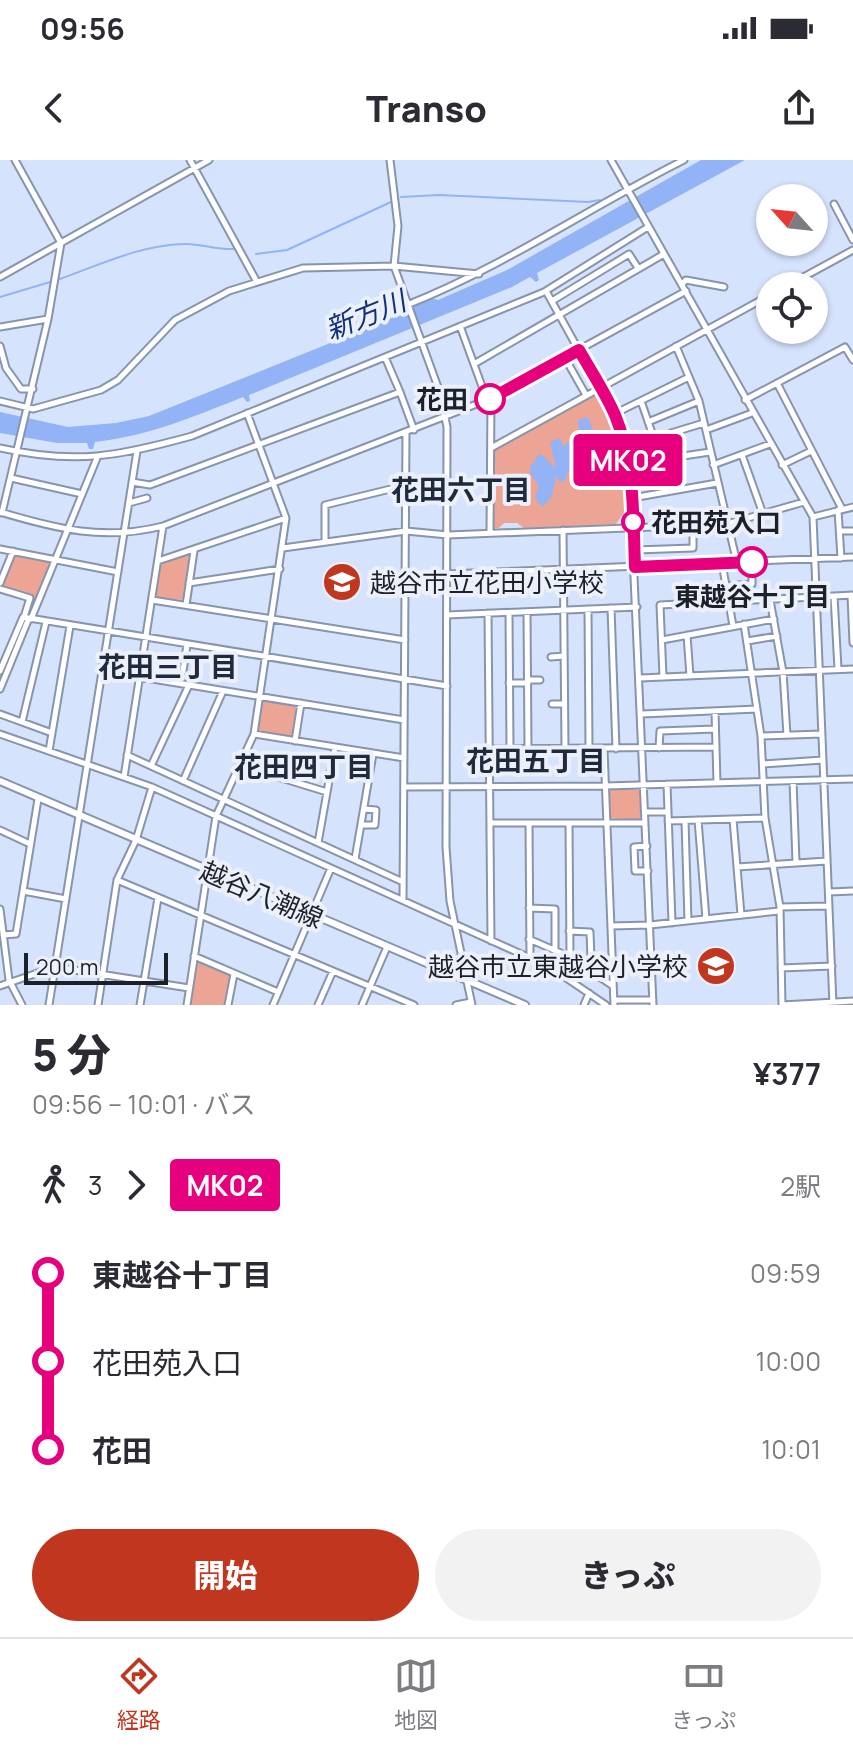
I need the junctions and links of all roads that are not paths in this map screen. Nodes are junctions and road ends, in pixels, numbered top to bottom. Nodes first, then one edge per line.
1 (15, 160) edge
2 (190, 160) edge
3 (209, 160) edge
4 (390, 160) edge
5 (611, 160) edge
6 (684, 160) edge
7 (195, 169) junction
8 (629, 189) junction
9 (834, 204) dead end
10 (648, 227) junction
11 (853, 240) edge
12 (61, 243) junction
13 (853, 250) edge
14 (664, 254) junction
15 (394, 266) junction
16 (638, 268) junction
17 (813, 272) edge
18 (479, 274) junction
19 (0, 277) edge
20 (257, 282) junction
21 (682, 284) junction
22 (724, 287) dead end
23 (546, 291) junction
24 (686, 291) junction
25 (552, 301) junction
26 (756, 303) edge
27 (407, 305) junction
28 (559, 314) junction
29 (48, 319) junction
30 (460, 326) junction
31 (0, 327) edge
32 (706, 330) junction
33 (422, 341) junction
34 (0, 346) edge
35 (676, 346) junction
36 (579, 350) junction
37 (385, 357) junction
38 (565, 358) junction
39 (853, 360) edge
40 (474, 364) junction
41 (689, 377) junction
42 (777, 383) junction
43 (600, 387) junction
44 (33, 389) junction
45 (400, 392) junction
46 (586, 395) junction
47 (489, 399) junction
48 (745, 400) junction
49 (0, 401) edge
50 (641, 401) junction
51 (699, 401) junction
52 (27, 412) junction
53 (247, 413) junction
54 (752, 413) junction
55 (614, 414) junction
56 (446, 418) junction
57 (648, 422) junction
58 (705, 426) junction
59 (414, 430) junction
60 (406, 433) junction
61 (259, 444) junction
62 (770, 444) junction
63 (0, 448) edge
64 (491, 448) junction
65 (137, 451) junction
66 (811, 451) junction
67 (17, 452) junction
68 (710, 452) junction
69 (742, 455) junction
70 (680, 456) junction
71 (97, 458) junction
72 (661, 459) junction
73 (629, 464) junction
74 (713, 465) junction
75 (782, 465) junction
76 (11, 478) junction
77 (132, 482) junction
78 (274, 483) junction
79 (717, 483) junction
80 (407, 485) junction
81 (82, 494) junction
82 (147, 498) dead end
83 (632, 498) junction
84 (804, 502) junction
85 (129, 503) junction
86 (853, 507) edge
87 (840, 510) junction
88 (1, 513) edge
89 (763, 514) junction
90 (813, 517) junction
91 (286, 518) junction
92 (727, 524) junction
93 (693, 525) junction
94 (163, 526) junction
95 (633, 528) junction
96 (67, 530) junction
97 (563, 530) junction
98 (406, 531) junction
99 (840, 531) junction
100 (853, 531) edge
101 (490, 533) junction
102 (124, 534) junction
103 (448, 535) junction
104 (325, 542) junction
105 (283, 548) junction
106 (0, 549) edge
107 (635, 550) junction
108 (13, 551) junction
109 (194, 551) junction
110 (853, 557) edge
111 (841, 558) junction
112 (813, 559) junction
113 (55, 560) junction
114 (158, 561) junction
115 (752, 562) junction
116 (722, 563) junction
117 (737, 563) junction
118 (635, 567) junction
119 (280, 569) junction
120 (563, 570) junction
121 (118, 572) junction
122 (448, 574) junction
123 (189, 583) junction
124 (0, 586) edge
125 (726, 586) junction
126 (834, 596) junction
127 (852, 596) edge
128 (815, 597) junction
129 (152, 600) junction
130 (770, 600) junction
131 (729, 602) junction
132 (186, 605) junction
133 (637, 607) junction
134 (611, 608) junction
135 (588, 609) junction
136 (564, 610) junction
137 (527, 612) junction
138 (488, 613) junction
139 (509, 613) junction
140 (447, 615) junction
141 (28, 618) junction
142 (271, 619) junction
143 (774, 619) junction
144 (46, 622) junction
145 (744, 624) junction
146 (70, 626) junction
147 (733, 626) junction
148 (109, 633) junction
149 (687, 635) junction
150 (777, 636) junction
151 (146, 639) junction
152 (405, 640) junction
153 (662, 640) junction
154 (747, 641) junction
155 (853, 643) edge
156 (187, 645) junction
157 (564, 656) junction
158 (551, 657) dead end
159 (265, 658) junction
160 (838, 669) junction
161 (853, 669) edge
162 (818, 670) junction
163 (0, 671) edge
164 (183, 671) dead end
165 (783, 672) junction
166 (752, 673) junction
167 (690, 676) junction
168 (140, 677) junction
169 (663, 677) junction
170 (640, 678) junction
171 (405, 680) junction
172 (540, 680) dead end
173 (528, 682) junction
174 (509, 683) junction
175 (189, 685) junction
176 (447, 686) junction
177 (0, 689) edge
178 (223, 691) junction
179 (259, 696) junction
180 (301, 703) junction
181 (552, 704) dead end
182 (564, 704) junction
183 (757, 709) junction
184 (715, 711) junction
185 (0, 714) edge
186 (642, 714) junction
187 (404, 720) junction
188 (22, 722) junction
189 (715, 729) junction
190 (52, 733) junction
191 (0, 734) edge
192 (254, 734) junction
193 (822, 734) junction
194 (787, 735) junction
195 (761, 736) junction
196 (295, 741) junction
197 (335, 747) junction
198 (715, 747) junction
199 (659, 748) junction
200 (490, 749) junction
201 (510, 749) junction
202 (528, 749) junction
203 (565, 749) junction
204 (589, 749) junction
205 (604, 749) junction
206 (616, 749) junction
207 (643, 749) junction
208 (49, 751) junction
209 (373, 754) junction
210 (127, 755) junction
211 (404, 758) junction
212 (823, 760) junction
213 (88, 764) junction
214 (763, 764) junction
215 (239, 765) junction
216 (151, 766) junction
217 (124, 777) junction
218 (853, 779) edge
219 (824, 780) junction
220 (0, 781) edge
221 (183, 781) junction
222 (793, 781) junction
223 (763, 782) junction
224 (717, 783) junction
225 (667, 784) junction
226 (644, 785) junction
227 (446, 786) junction
228 (490, 786) junction
229 (605, 786) junction
230 (152, 787) junction
231 (404, 787) junction
232 (327, 792) junction
233 (38, 799) junction
234 (223, 799) junction
235 (364, 809) junction
236 (645, 812) junction
237 (668, 812) junction
238 (79, 816) junction
239 (216, 816) junction
240 (765, 818) junction
241 (733, 819) junction
242 (698, 820) junction
243 (668, 821) junction
244 (685, 821) junction
245 (490, 823) junction
246 (529, 823) junction
247 (569, 823) junction
248 (606, 823) junction
249 (646, 823) junction
250 (361, 825) junction
251 (0, 830) edge
252 (136, 840) junction
253 (318, 843) junction
254 (30, 844) junction
255 (647, 846) junction
256 (355, 859) junction
257 (827, 861) junction
258 (796, 862) junction
259 (771, 863) junction
260 (737, 867) junction
261 (331, 868) junction
262 (207, 870) junction
263 (648, 871) junction
264 (117, 880) junction
265 (403, 882) junction
266 (23, 891) junction
267 (853, 891) edge
268 (829, 892) junction
269 (158, 898) junction
270 (66, 899) junction
271 (403, 900) junction
272 (829, 906) junction
273 (529, 908) junction
274 (0, 909) edge
275 (779, 909) junction
276 (311, 914) junction
277 (200, 915) junction
278 (741, 915) junction
279 (706, 919) junction
280 (688, 921) junction
281 (672, 923) junction
282 (454, 924) junction
283 (650, 925) junction
284 (611, 926) junction
285 (569, 931) junction
286 (3, 935) junction
287 (529, 939) junction
288 (491, 941) junction
289 (387, 947) junction
290 (555, 950) junction
291 (294, 955) junction
292 (194, 956) junction
293 (570, 957) junction
294 (530, 958) junction
295 (832, 966) junction
296 (55, 967) junction
297 (584, 967) junction
298 (781, 968) junction
299 (333, 971) junction
300 (103, 974) junction
301 (234, 974) junction
302 (144, 980) junction
303 (466, 980) junction
304 (11, 983) junction
305 (0, 986) edge
306 (370, 986) junction
307 (613, 986) junction
308 (189, 988) junction
309 (278, 993) junction
310 (589, 993) junction
311 (853, 1001) edge
312 (653, 1002) edge
313 (402, 1003) edge
314 (471, 1003) edge
315 (614, 1003) edge
316 (833, 1004) edge
317 (22, 1005) edge
318 (49, 1005) edge
319 (98, 1005) edge
320 (140, 1005) edge
321 (187, 1005) edge
322 (228, 1005) edge
323 (273, 1005) edge
324 (318, 1005) edge
325 (362, 1005) edge
326 (414, 1005) edge
327 (456, 1005) edge
328 (525, 1005) edge
329 (584, 1005) edge
330 (606, 1005) edge
331 (782, 1005) edge

1 - 12 street
2 - 7 street
3 - 7 street
4 - 15 street
5 - 8 street
6 - 8 street
7 - 12 street
7 - 20 street
8 - 10 street
8 - 18 street
9 - 11 street
10 - 14 street
10 - 23 street
12 - 19 street
12 - 29 street
13 - 17 street
14 - 16 street
14 - 21 street
15 - 18 street
15 - 20 street
15 - 27 street
16 - 25 street
16 - 28 street
18 - 27 street
20 - 52 street
21 - 22 street
21 - 24 street
23 - 25 street
23 - 30 street
24 - 32 street
24 - 36 street
25 - 28 street
26 - 32 street
27 - 33 street
28 - 36 street
28 - 40 street
29 - 31 street
29 - 44 street
30 - 33 street
30 - 40 street
32 - 35 street
32 - 48 street
33 - 37 street
33 - 56 street
34 - 44 street
35 - 41 street
35 - 43 street
36 - 38 street
36 - 43 street
37 - 45 street
37 - 53 street
38 - 46 street
38 - 47 street
39 - 42 street
40 - 47 street
41 - 50 street
41 - 51 street
42 - 48 street
42 - 66 street
43 - 46 street
43 - 55 street
44 - 52 street
45 - 59 street
45 - 61 street
46 - 64 street
47 - 56 street
47 - 64 street
48 - 54 street
49 - 52 street
50 - 55 street
50 - 57 street
51 - 57 street
51 - 58 street
52 - 67 street
53 - 61 street
53 - 65 street
54 - 58 street
54 - 62 street
55 - 73 street
56 - 59 street
56 - 103 street
57 - 72 street
58 - 68 street
58 - 70 street
59 - 60 street
60 - 78 street
60 - 80 street
61 - 77 street
61 - 78 street
62 - 69 street
62 - 75 street
63 - 67 street
64 - 101 street
65 - 71 street
65 - 77 street
66 - 75 street
66 - 87 street
67 - 71 street
67 - 76 street
68 - 70 street
68 - 74 street
69 - 74 street
69 - 89 street
70 - 72 street
71 - 81 street
72 - 73 street
73 - 83 street
74 - 79 street
75 - 84 street
76 - 81 street
76 - 88 street
77 - 85 street
78 - 91 street
78 - 94 street
79 - 83 street
79 - 92 street
80 - 98 street
80 - 104 street
81 - 96 street
82 - 85 street
83 - 95 street
84 - 89 street
84 - 90 street
85 - 102 street
86 - 87 street
87 - 90 street
87 - 99 street
88 - 96 street
89 - 92 street
90 - 112 street
91 - 105 street
91 - 109 street
92 - 93 street
92 - 117 street
93 - 95 street
93 - 107 street
94 - 102 street
94 - 114 street
95 - 97 street
95 - 107 street
96 - 102 street
96 - 113 street
97 - 101 street
97 - 120 street
98 - 103 street
98 - 104 street
98 - 152 street
99 - 100 street
99 - 111 street
101 - 103 street
102 - 121 street
103 - 122 street
104 - 105 street
105 - 119 street
106 - 108 street
107 - 118 street
108 - 113 street
108 - 124 street
109 - 114 street
109 - 123 street
110 - 111 street
111 - 112 street
112 - 115 street
112 - 128 street
113 - 121 street
113 - 141 street
114 - 129 street
115 - 117 street
115 - 125 street
116 - 117 street
116 - 118 street
116 - 125 street
118 - 120 street
118 - 133 street
119 - 123 street
119 - 142 street
120 - 122 street
120 - 136 street
121 - 148 street
122 - 140 street
123 - 132 street
124 - 141 street
125 - 131 street
126 - 127 street
126 - 128 street
126 - 160 street
127 - 155 street
128 - 130 street
128 - 162 street
129 - 132 street
129 - 151 street
130 - 131 street
130 - 143 street
131 - 147 street
131 - 153 street
132 - 142 street
133 - 134 street
133 - 170 street
134 - 135 street
134 - 206 street
135 - 136 street
135 - 204 street
136 - 137 street
136 - 157 street
137 - 139 street
137 - 173 street
138 - 139 street
138 - 140 street
138 - 200 street
139 - 174 street
140 - 176 street
141 - 144 street
141 - 163 street
141 - 177 street
142 - 152 street
142 - 159 street
143 - 145 street
143 - 150 street
144 - 146 street
144 - 188 street
145 - 147 street
145 - 154 street
146 - 148 street
146 - 190 street
147 - 149 street
148 - 151 street
148 - 213 street
149 - 153 street
149 - 167 street
150 - 154 street
150 - 165 street
151 - 156 street
151 - 168 street
152 - 171 street
153 - 169 street
154 - 166 street
156 - 159 street
156 - 164 street
157 - 158 street
157 - 182 street
159 - 171 street
159 - 179 street
160 - 161 street
160 - 162 street
162 - 165 street
162 - 193 street
165 - 166 street
165 - 194 street
166 - 167 street
166 - 183 street
167 - 169 street
168 - 175 street
168 - 210 street
169 - 170 street
170 - 186 street
171 - 176 street
171 - 187 street
172 - 173 street
173 - 174 street
173 - 202 street
174 - 201 street
175 - 178 street
175 - 216 street
176 - 227 street
178 - 179 street
178 - 221 street
179 - 180 street
179 - 192 street
180 - 187 street
180 - 196 street
181 - 182 street
182 - 203 street
183 - 184 street
183 - 195 street
184 - 186 street
184 - 189 street
185 - 188 street
186 - 207 street
187 - 211 street
188 - 190 street
189 - 198 street
189 - 199 street
190 - 208 street
191 - 208 street
192 - 196 street
192 - 215 street
193 - 194 street
193 - 212 street
194 - 195 street
195 - 214 street
196 - 197 street
197 - 209 street
197 - 232 street
198 - 199 street
198 - 224 street
199 - 207 street
200 - 201 street
200 - 228 street
201 - 202 street
202 - 203 street
203 - 204 street
204 - 205 street
205 - 206 street
205 - 229 street
206 - 207 street
207 - 226 street
208 - 213 street
209 - 211 street
209 - 235 street
210 - 216 street
210 - 217 street
211 - 231 street
212 - 214 street
212 - 219 street
213 - 217 street
213 - 238 street
214 - 223 street
215 - 232 street
215 - 234 street
216 - 221 street
217 - 230 street
218 - 219 street
219 - 222 street
219 - 257 street
220 - 233 main road, 越谷八潮線
221 - 234 street
222 - 223 street
222 - 258 street
223 - 224 street
223 - 240 street
224 - 225 street
225 - 226 street
225 - 237 street
226 - 229 street
226 - 236 street
227 - 228 street
227 - 231 street
227 - 282 street
228 - 229 street
228 - 245 street
229 - 248 street
230 - 239 street
230 - 252 street
231 - 265 street
232 - 253 street
233 - 238 main road, 越谷八潮線
233 - 254 street
234 - 239 street
234 - 253 street
235 - 250 street
235 - 250 street
236 - 237 street
236 - 249 street
237 - 243 street
238 - 252 main road, 越谷八潮線
238 - 270 street
239 - 261 street
239 - 262 street
240 - 241 street
240 - 259 street
241 - 242 street
241 - 260 street
242 - 244 street
242 - 279 street
243 - 244 street
243 - 281 street
244 - 280 street
245 - 246 street
245 - 288 street
246 - 247 street
246 - 273 street
247 - 248 street
247 - 285 street
248 - 249 street
248 - 284 street
249 - 255 street
250 - 256 street
251 - 254 street
252 - 262 main road, 越谷八潮線
252 - 264 street
253 - 256 street
254 - 266 street
255 - 263 street
255 - 263 street
256 - 265 street
257 - 258 street
257 - 268 street
258 - 259 street
259 - 260 street
259 - 275 street
260 - 278 street
261 - 271 street
261 - 276 street
262 - 276 main road, 越谷八潮線
262 - 277 street
263 - 283 street
264 - 269 street
264 - 300 street
265 - 271 street
266 - 270 street
266 - 286 street
267 - 268 street
268 - 272 street
269 - 277 street
269 - 302 street
270 - 296 street
271 - 282 street
272 - 275 street
272 - 295 street
273 - 287 street
273 - 290 street
274 - 286 street
275 - 278 street
275 - 298 street
276 - 289 main road, 越谷八潮線
276 - 291 street
277 - 291 street
277 - 292 street
278 - 279 street
279 - 280 street
280 - 281 street
281 - 283 street
282 - 288 street
282 - 303 street
283 - 284 street
283 - 312 street
284 - 307 street
285 - 293 street
285 - 297 street
286 - 304 street
287 - 290 street
287 - 294 street
288 - 294 street
289 - 303 main road, 越谷八潮線
289 - 306 street
290 - 293 street
291 - 299 street
291 - 309 street
292 - 301 street
292 - 308 street
293 - 297 street
294 - 310 street
295 - 298 street
295 - 316 street
296 - 300 street
296 - 304 street
296 - 318 street
297 - 307 street
298 - 331 street
299 - 306 street
299 - 324 street
300 - 302 street
300 - 319 street
301 - 309 street
301 - 322 street
302 - 308 street
302 - 320 street
303 - 314 street
303 - 328 main road, 越谷八潮線
304 - 305 street
304 - 317 street
306 - 313 street
306 - 325 street
307 - 315 street
308 - 321 street
309 - 323 street
310 - 329 street
310 - 330 street
311 - 316 street
312 - 315 street
313 - 326 street
314 - 327 street
316 - 331 street

